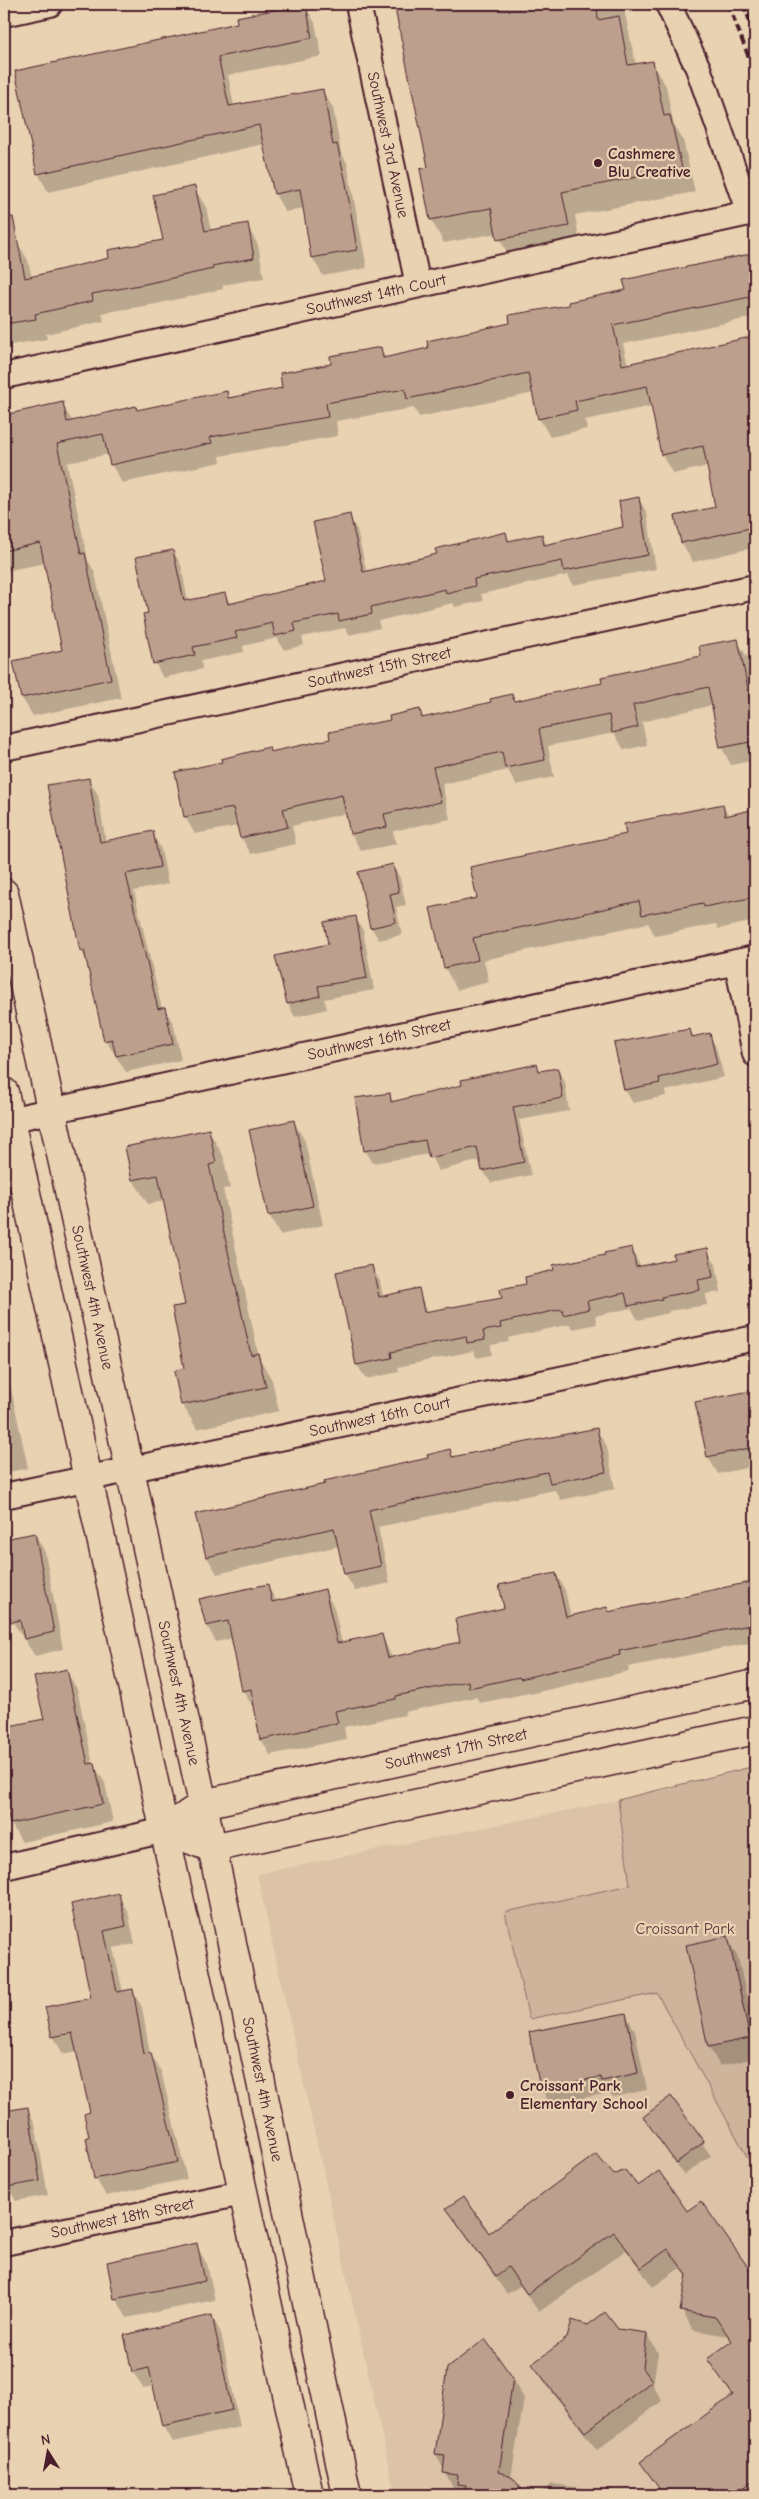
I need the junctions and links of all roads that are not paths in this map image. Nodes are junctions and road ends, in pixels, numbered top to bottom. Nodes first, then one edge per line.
1 (50, 4) edge
2 (358, 4) edge
3 (668, 4) edge
4 (4, 14) edge
5 (418, 285) junction
6 (4, 376) edge
7 (755, 587) edge
8 (4, 748) edge
9 (4, 893) edge
10 (746, 960) edge
11 (755, 1054) edge
12 (4, 1092) edge
13 (51, 1112) junction
14 (7, 1121) edge
15 (755, 1338) edge
16 (128, 1469) junction
17 (86, 1477) junction
18 (4, 1496) edge
19 (755, 1684) edge
20 (755, 1730) edge
21 (203, 1804) junction
22 (164, 1830) junction
23 (212, 1848) junction
24 (4, 1867) edge
25 (242, 2193) junction
26 (4, 2243) edge
27 (308, 2495) edge
28 (347, 2495) edge

1 - 4 street
2 - 5 street, Southwest 3rd Avenue
3 - 5 street, Southwest 14th Court
5 - 6 street, Southwest 14th Court
7 - 8 street, Southwest 15th Street
9 - 13 main road, Southwest 4th Avenue
10 - 11 street
10 - 13 street, Southwest 16th Street
12 - 14 main road
13 - 14 street, Southwest 16th Street
13 - 16 main road, Southwest 4th Avenue
14 - 17 main road
15 - 16 street, Southwest 16th Court
16 - 17 street, Southwest 16th Court
16 - 21 main road, Southwest 4th Avenue
17 - 18 street, Southwest 16th Court
17 - 22 main road
19 - 21 main road, Southwest 17th Street
20 - 23 main road
21 - 22 main road, Southwest 17th Street
21 - 23 main road, Southwest 4th Avenue
22 - 23 main road
22 - 24 street, Southwest 17th Street
22 - 25 main road
23 - 28 main road, Southwest 4th Avenue
25 - 26 street, Southwest 18th Street
25 - 27 main road

